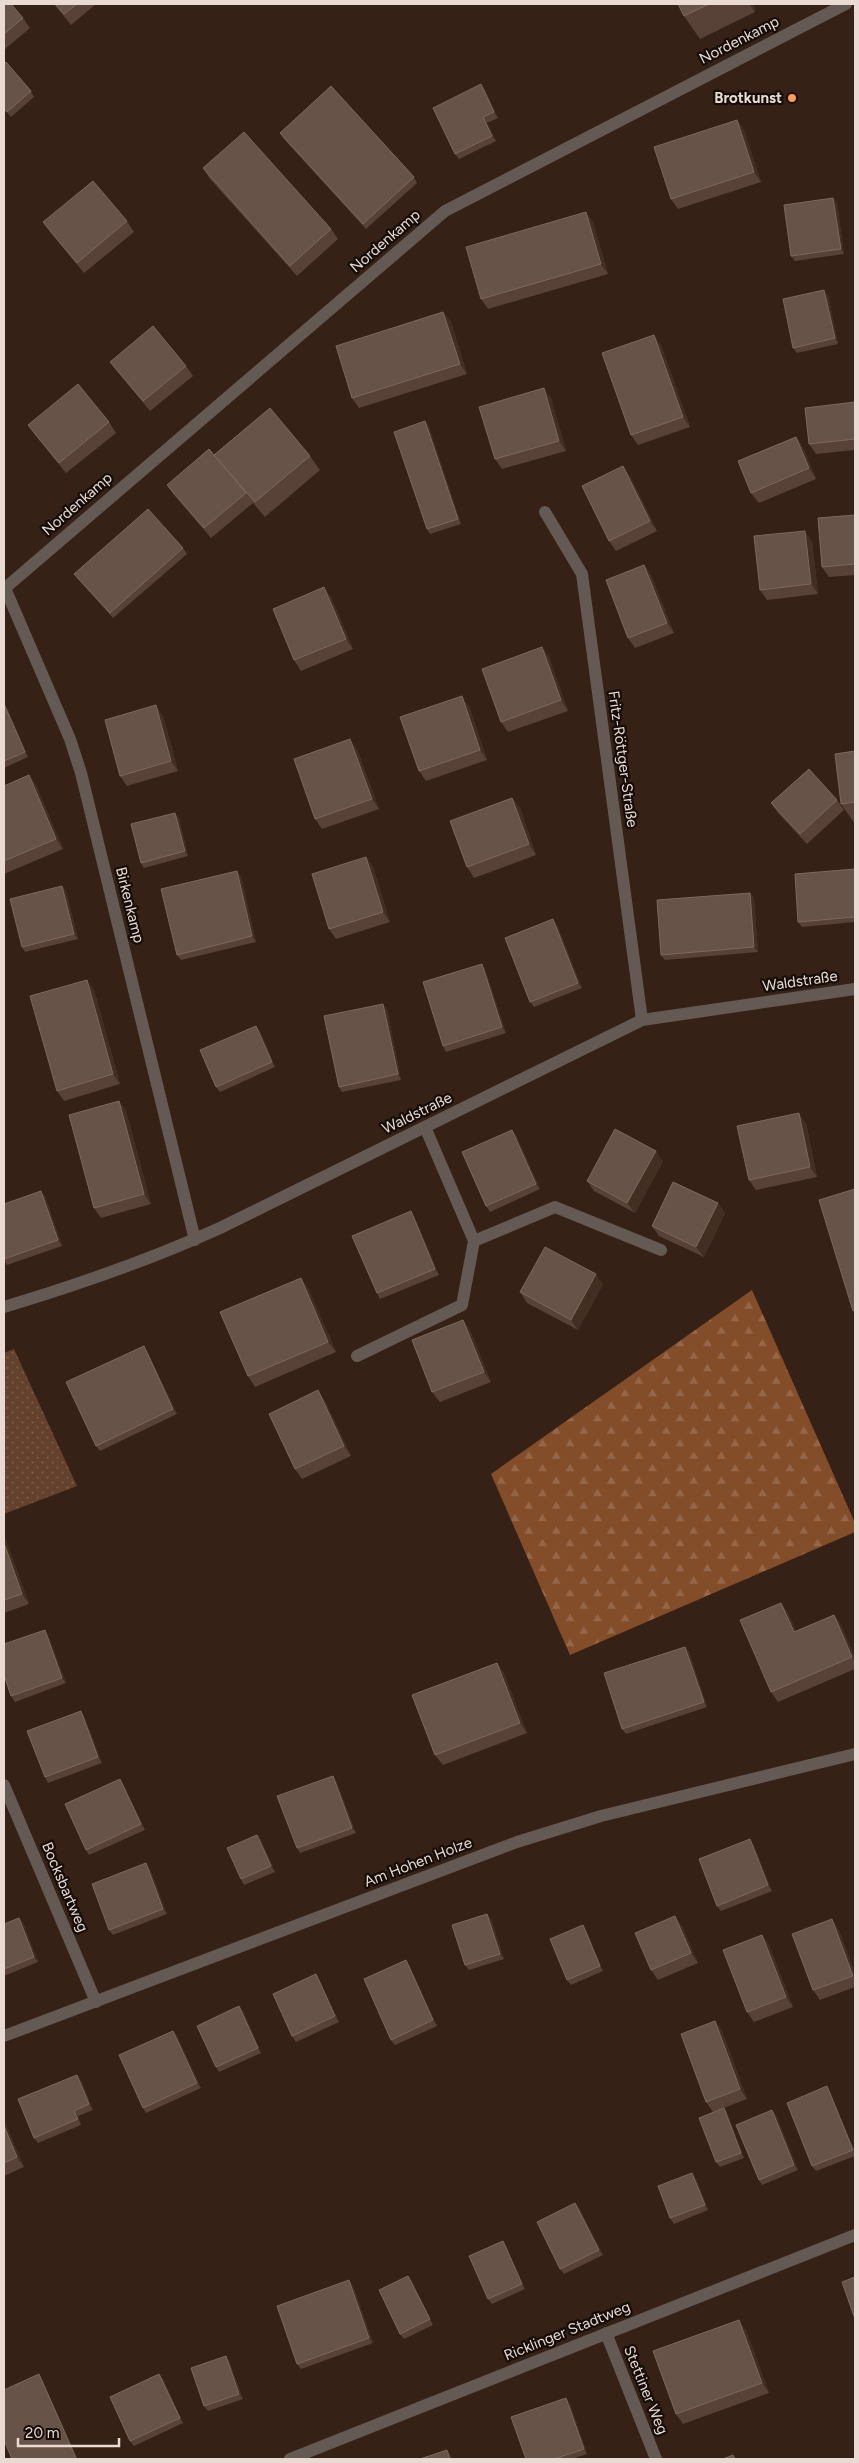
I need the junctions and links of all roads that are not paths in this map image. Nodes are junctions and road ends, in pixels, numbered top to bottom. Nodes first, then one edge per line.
1 (846, 4) edge
2 (545, 512) dead end
3 (4, 589) edge
4 (855, 989) edge
5 (642, 1020) junction
6 (425, 1127) junction
7 (195, 1240) junction
8 (474, 1241) junction
9 (661, 1250) dead end
10 (4, 1306) edge
11 (356, 1356) dead end
12 (855, 1754) edge
13 (4, 1785) edge
14 (96, 2002) junction
15 (4, 2036) edge
16 (855, 2235) edge
17 (606, 2333) junction
18 (290, 2459) edge
19 (656, 2459) edge

1 - 3 street, Nordenkamp
2 - 5 street, Fritz-Röttger-Straße
3 - 7 street, Birkenkamp
4 - 5 street, Waldstraße
5 - 6 street, Waldstraße
6 - 7 street, Waldstraße
6 - 8 street
7 - 10 street, Waldstraße
8 - 9 street
8 - 11 street
12 - 14 street, Am Hohen Holze
13 - 14 street, Bocksbartweg
14 - 15 street, Am Hohen Holze
16 - 17 street, Ricklinger Stadtweg
17 - 18 street, Ricklinger Stadtweg
17 - 19 street, Stettiner Weg

